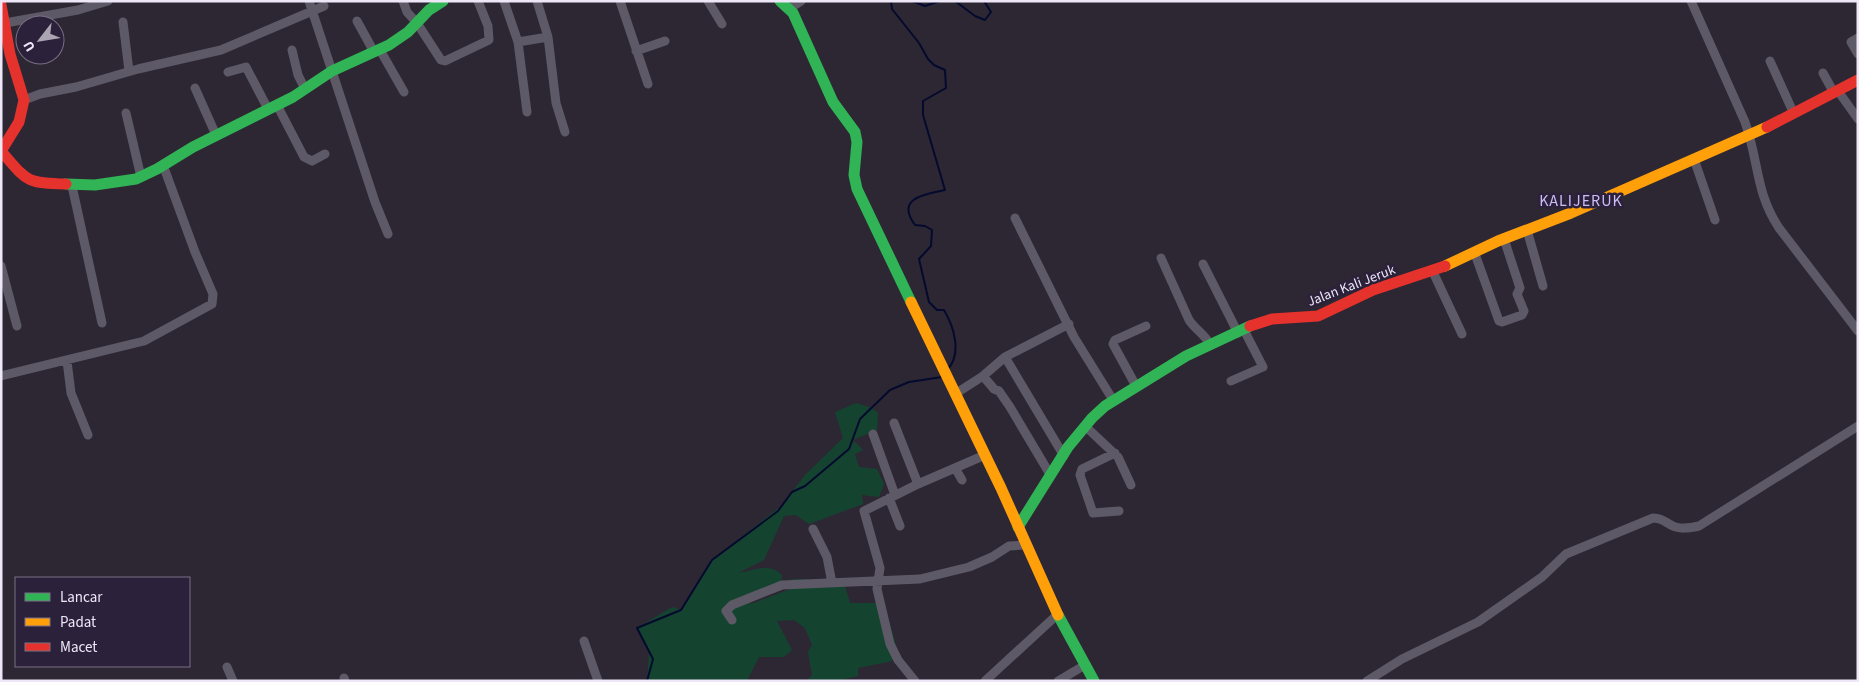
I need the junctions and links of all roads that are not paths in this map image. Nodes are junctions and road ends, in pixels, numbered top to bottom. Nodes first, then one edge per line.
1 (108, 1) edge
2 (309, 1) edge
3 (403, 1) edge
4 (443, 1) edge
5 (478, 1) edge
6 (504, 1) edge
7 (536, 1) edge
8 (620, 1) edge
9 (708, 1) edge
10 (801, 1) edge
11 (1691, 1) edge
12 (1, 5) edge
13 (785, 5) edge
14 (324, 6) dead end
15 (312, 12) junction
16 (357, 21) dead end
17 (5, 22) junction
18 (123, 22) dead end
19 (417, 22) junction
20 (722, 24) dead end
21 (548, 37) junction
22 (1858, 38) edge
23 (518, 42) junction
24 (665, 42) dead end
25 (292, 50) dead end
26 (377, 51) junction
27 (636, 51) junction
28 (1858, 54) edge
29 (1770, 61) dead end
30 (129, 71) junction
31 (332, 71) junction
32 (228, 72) dead end
33 (1823, 73) dead end
34 (1858, 80) edge
35 (648, 84) dead end
36 (195, 88) dead end
37 (305, 89) junction
38 (404, 92) dead end
39 (1836, 92) junction
40 (24, 100) junction
41 (272, 107) junction
42 (527, 112) dead end
43 (126, 113) dead end
44 (1794, 114) junction
45 (1858, 119) edge
46 (565, 132) dead end
47 (216, 135) junction
48 (1750, 136) junction
49 (325, 154) dead end
50 (1694, 159) junction
51 (163, 165) junction
52 (141, 177) junction
53 (72, 186) junction
54 (1015, 218) dead end
55 (1715, 220) dead end
56 (1527, 230) junction
57 (388, 234) dead end
58 (1504, 240) junction
59 (1475, 254) junction
60 (1161, 258) dead end
61 (1204, 264) dead end
62 (1, 266) edge
63 (1433, 272) junction
64 (1544, 286) dead end
65 (102, 323) dead end
66 (1069, 324) junction
67 (17, 326) dead end
68 (1146, 326) dead end
69 (1241, 331) junction
70 (1858, 331) edge
71 (1462, 334) dead end
72 (1210, 344) junction
73 (1005, 357) junction
74 (67, 361) junction
75 (1, 376) edge
76 (983, 376) junction
77 (1231, 381) dead end
78 (1136, 386) junction
79 (955, 394) junction
80 (1113, 400) junction
81 (894, 423) dead end
82 (1085, 426) junction
83 (1858, 426) edge
84 (873, 434) dead end
85 (88, 435) dead end
86 (1115, 452) junction
87 (985, 455) junction
88 (1064, 456) junction
89 (955, 468) junction
90 (1051, 476) junction
91 (962, 480) dead end
92 (918, 484) junction
93 (1131, 485) dead end
94 (892, 496) junction
95 (1120, 511) dead end
96 (900, 526) dead end
97 (813, 528) dead end
98 (1022, 537) junction
99 (879, 581) junction
100 (832, 583) junction
101 (1058, 614) junction
102 (732, 620) dead end
103 (584, 641) dead end
104 (1085, 665) junction
105 (227, 667) dead end
106 (233, 681) edge
107 (598, 681) edge
108 (915, 681) edge
109 (985, 681) edge
110 (1058, 681) edge
111 (1094, 681) edge
112 (1367, 681) edge

1 - 17 street
2 - 15 street
3 - 19 street
4 - 19 street
5 - 19 street
6 - 23 street
7 - 21 street
8 - 27 street
9 - 20 street
10 - 13 street
11 - 48 street
12 - 17 street
13 - 79 street
14 - 15 street
15 - 30 street
15 - 31 street
16 - 26 street
17 - 40 street
18 - 30 street
19 - 26 street
21 - 23 street
21 - 46 street
22 - 28 street
23 - 42 street
24 - 27 street
25 - 37 street
26 - 31 street
26 - 38 street
27 - 35 street
29 - 44 street
30 - 40 street
31 - 37 street
31 - 57 street
32 - 41 street
33 - 39 street
34 - 39 street, Jalan Kali Jeruk
36 - 47 street
37 - 41 street
39 - 44 street, Jalan Kali Jeruk
39 - 45 street
40 - 53 street
41 - 47 street
41 - 49 street
43 - 52 street
44 - 48 street, Jalan Kali Jeruk
47 - 51 street
48 - 50 street, Jalan Kali Jeruk
48 - 70 street
50 - 55 street
50 - 56 street, Jalan Kali Jeruk
51 - 52 street
51 - 74 street
52 - 53 street
53 - 65 street
54 - 66 street
56 - 58 street, Jalan Kali Jeruk
56 - 64 street
58 - 59 street, Jalan Kali Jeruk
58 - 59 street
59 - 63 street, Jalan Kali Jeruk
60 - 72 street
61 - 69 street
62 - 67 street
63 - 69 street, Jalan Kali Jeruk
63 - 71 street
66 - 73 street
66 - 80 street
68 - 78 street
69 - 72 street, Jalan Kali Jeruk
69 - 77 street
72 - 78 street, Jalan Kali Jeruk
73 - 76 street
73 - 88 street
74 - 75 street
74 - 85 street
76 - 79 street
76 - 90 street
78 - 80 street, Jalan Kali Jeruk
79 - 87 street
80 - 82 street, Jalan Kali Jeruk
81 - 92 street
82 - 86 street
82 - 88 street, Jalan Kali Jeruk
83 - 112 street
84 - 94 street
86 - 93 street
86 - 95 street
87 - 89 street
87 - 98 street
88 - 90 street, Jalan Kali Jeruk
89 - 91 street
89 - 92 street
90 - 98 street, Jalan Kali Jeruk
92 - 94 street
94 - 96 street
94 - 99 street
97 - 100 street
98 - 99 street
98 - 101 street
99 - 100 street
99 - 108 street
100 - 102 street
101 - 104 street
101 - 109 street
103 - 107 street
104 - 110 street
104 - 111 street
105 - 106 street

